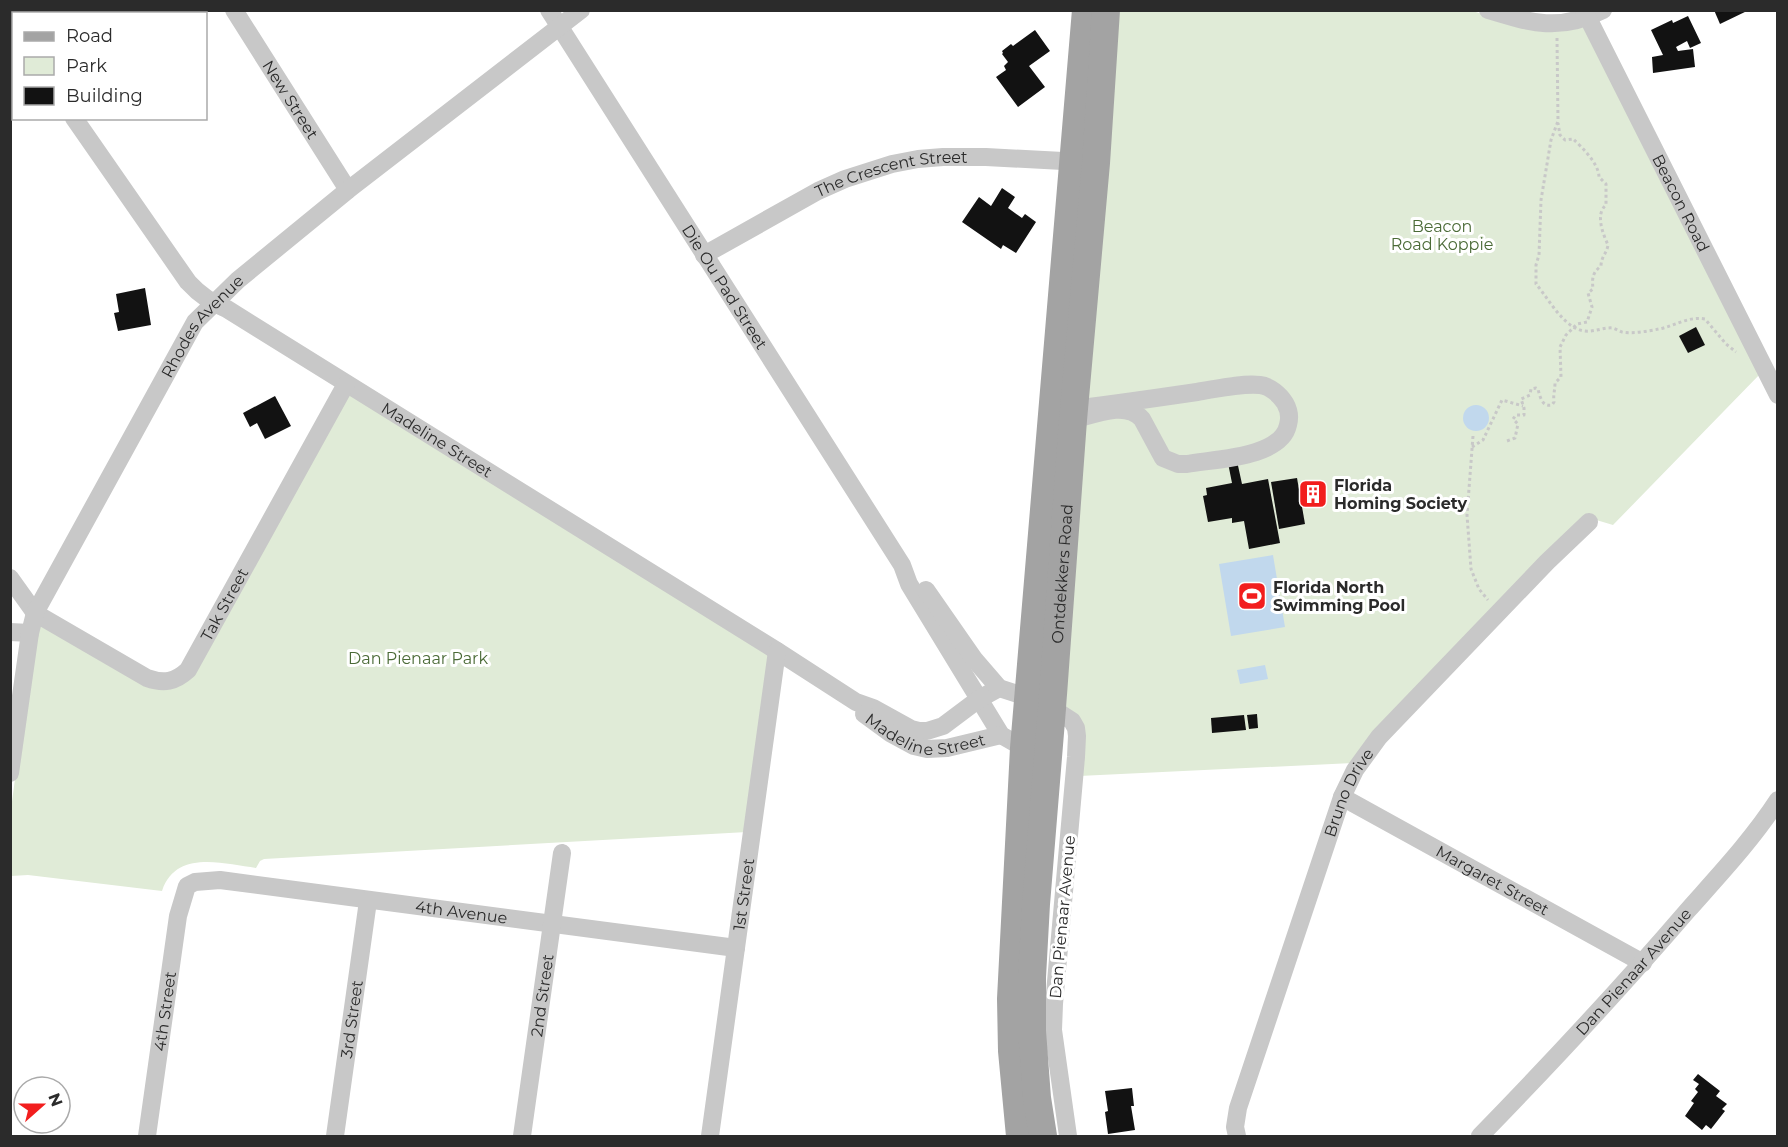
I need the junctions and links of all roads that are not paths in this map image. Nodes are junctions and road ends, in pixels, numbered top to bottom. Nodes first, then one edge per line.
1 (234, 10) edge
2 (549, 10) edge
3 (581, 10) edge
4 (1086, 10) edge
5 (1106, 10) edge
6 (1488, 10) edge
7 (1591, 13) edge
8 (560, 27) junction
9 (75, 120) edge
10 (1084, 162) junction
11 (348, 190) junction
12 (704, 255) junction
13 (213, 304) junction
14 (346, 384) junction
15 (1778, 395) edge
16 (1073, 415) junction
17 (1589, 522) dead end
18 (902, 565) junction
19 (10, 578) edge
20 (35, 613) junction
21 (10, 632) edge
22 (30, 633) junction
23 (777, 651) junction
24 (999, 688) junction
25 (980, 699) junction
26 (856, 702) junction
27 (1040, 702) junction
28 (1024, 746) junction
29 (10, 773) edge
30 (1342, 797) junction
31 (1778, 800) edge
32 (562, 853) dead end
33 (187, 886) joint
34 (368, 901) junction
35 (551, 924) junction
36 (736, 948) junction
37 (1643, 963) junction
38 (147, 1137) edge
39 (335, 1137) edge
40 (522, 1137) edge
41 (710, 1137) edge
42 (1020, 1137) edge
43 (1042, 1137) edge
44 (1068, 1137) edge
45 (1238, 1137) edge
46 (1480, 1137) edge

1 - 11 street, New Street
2 - 8 street, Die Ou Pad Street
3 - 8 street, Rhodes Avenue
4 - 10 main road, Ontdekkers Road
5 - 10 main road, Ontdekkers Road
6 - 7 street
7 - 15 street, Beacon Road
8 - 11 street, Rhodes Avenue
8 - 12 street, Die Ou Pad Street
9 - 13 street, Madeline Street
10 - 12 street, The Crescent Street
10 - 16 main road, Ontdekkers Road
10 - 27 main road, Ontdekkers Road
11 - 13 street, Rhodes Avenue
12 - 18 street, Die Ou Pad Street
13 - 14 street, Madeline Street
13 - 20 street, Rhodes Avenue
14 - 20 street, Tak Street
14 - 23 street, Madeline Street
16 - 16 street
16 - 27 main road, Ontdekkers Road
17 - 30 street, Bruno Drive
18 - 24 street, Die Ou Pad Street
18 - 25 street, Die Ou Pad Street
19 - 20 street
20 - 22 street, Rhodes Avenue
21 - 22 street
22 - 29 street, Rhodes Avenue
23 - 26 street, Madeline Street
23 - 36 street, 1st Street
24 - 25 street, Madeline Street
24 - 27 street
25 - 26 street, Madeline Street
25 - 28 street, Die Ou Pad Street
26 - 28 street, Madeline Street
27 - 28 main road, Ontdekkers Road
27 - 44 street, Dan Pienaar Avenue
28 - 42 main road, Ontdekkers Road
28 - 43 main road, Ontdekkers Road
30 - 37 street, Margaret Street
30 - 45 street, Bruno Drive
31 - 37 street, Dan Pienaar Avenue
32 - 35 street, 2nd Street
33 - 34 street, 4th Avenue
33 - 38 street, 4th Street
34 - 35 street, 4th Avenue
34 - 39 street, 3rd Street
35 - 36 street, 4th Avenue
35 - 40 street, 2nd Street
36 - 41 street, 1st Street
37 - 46 street, Dan Pienaar Avenue

